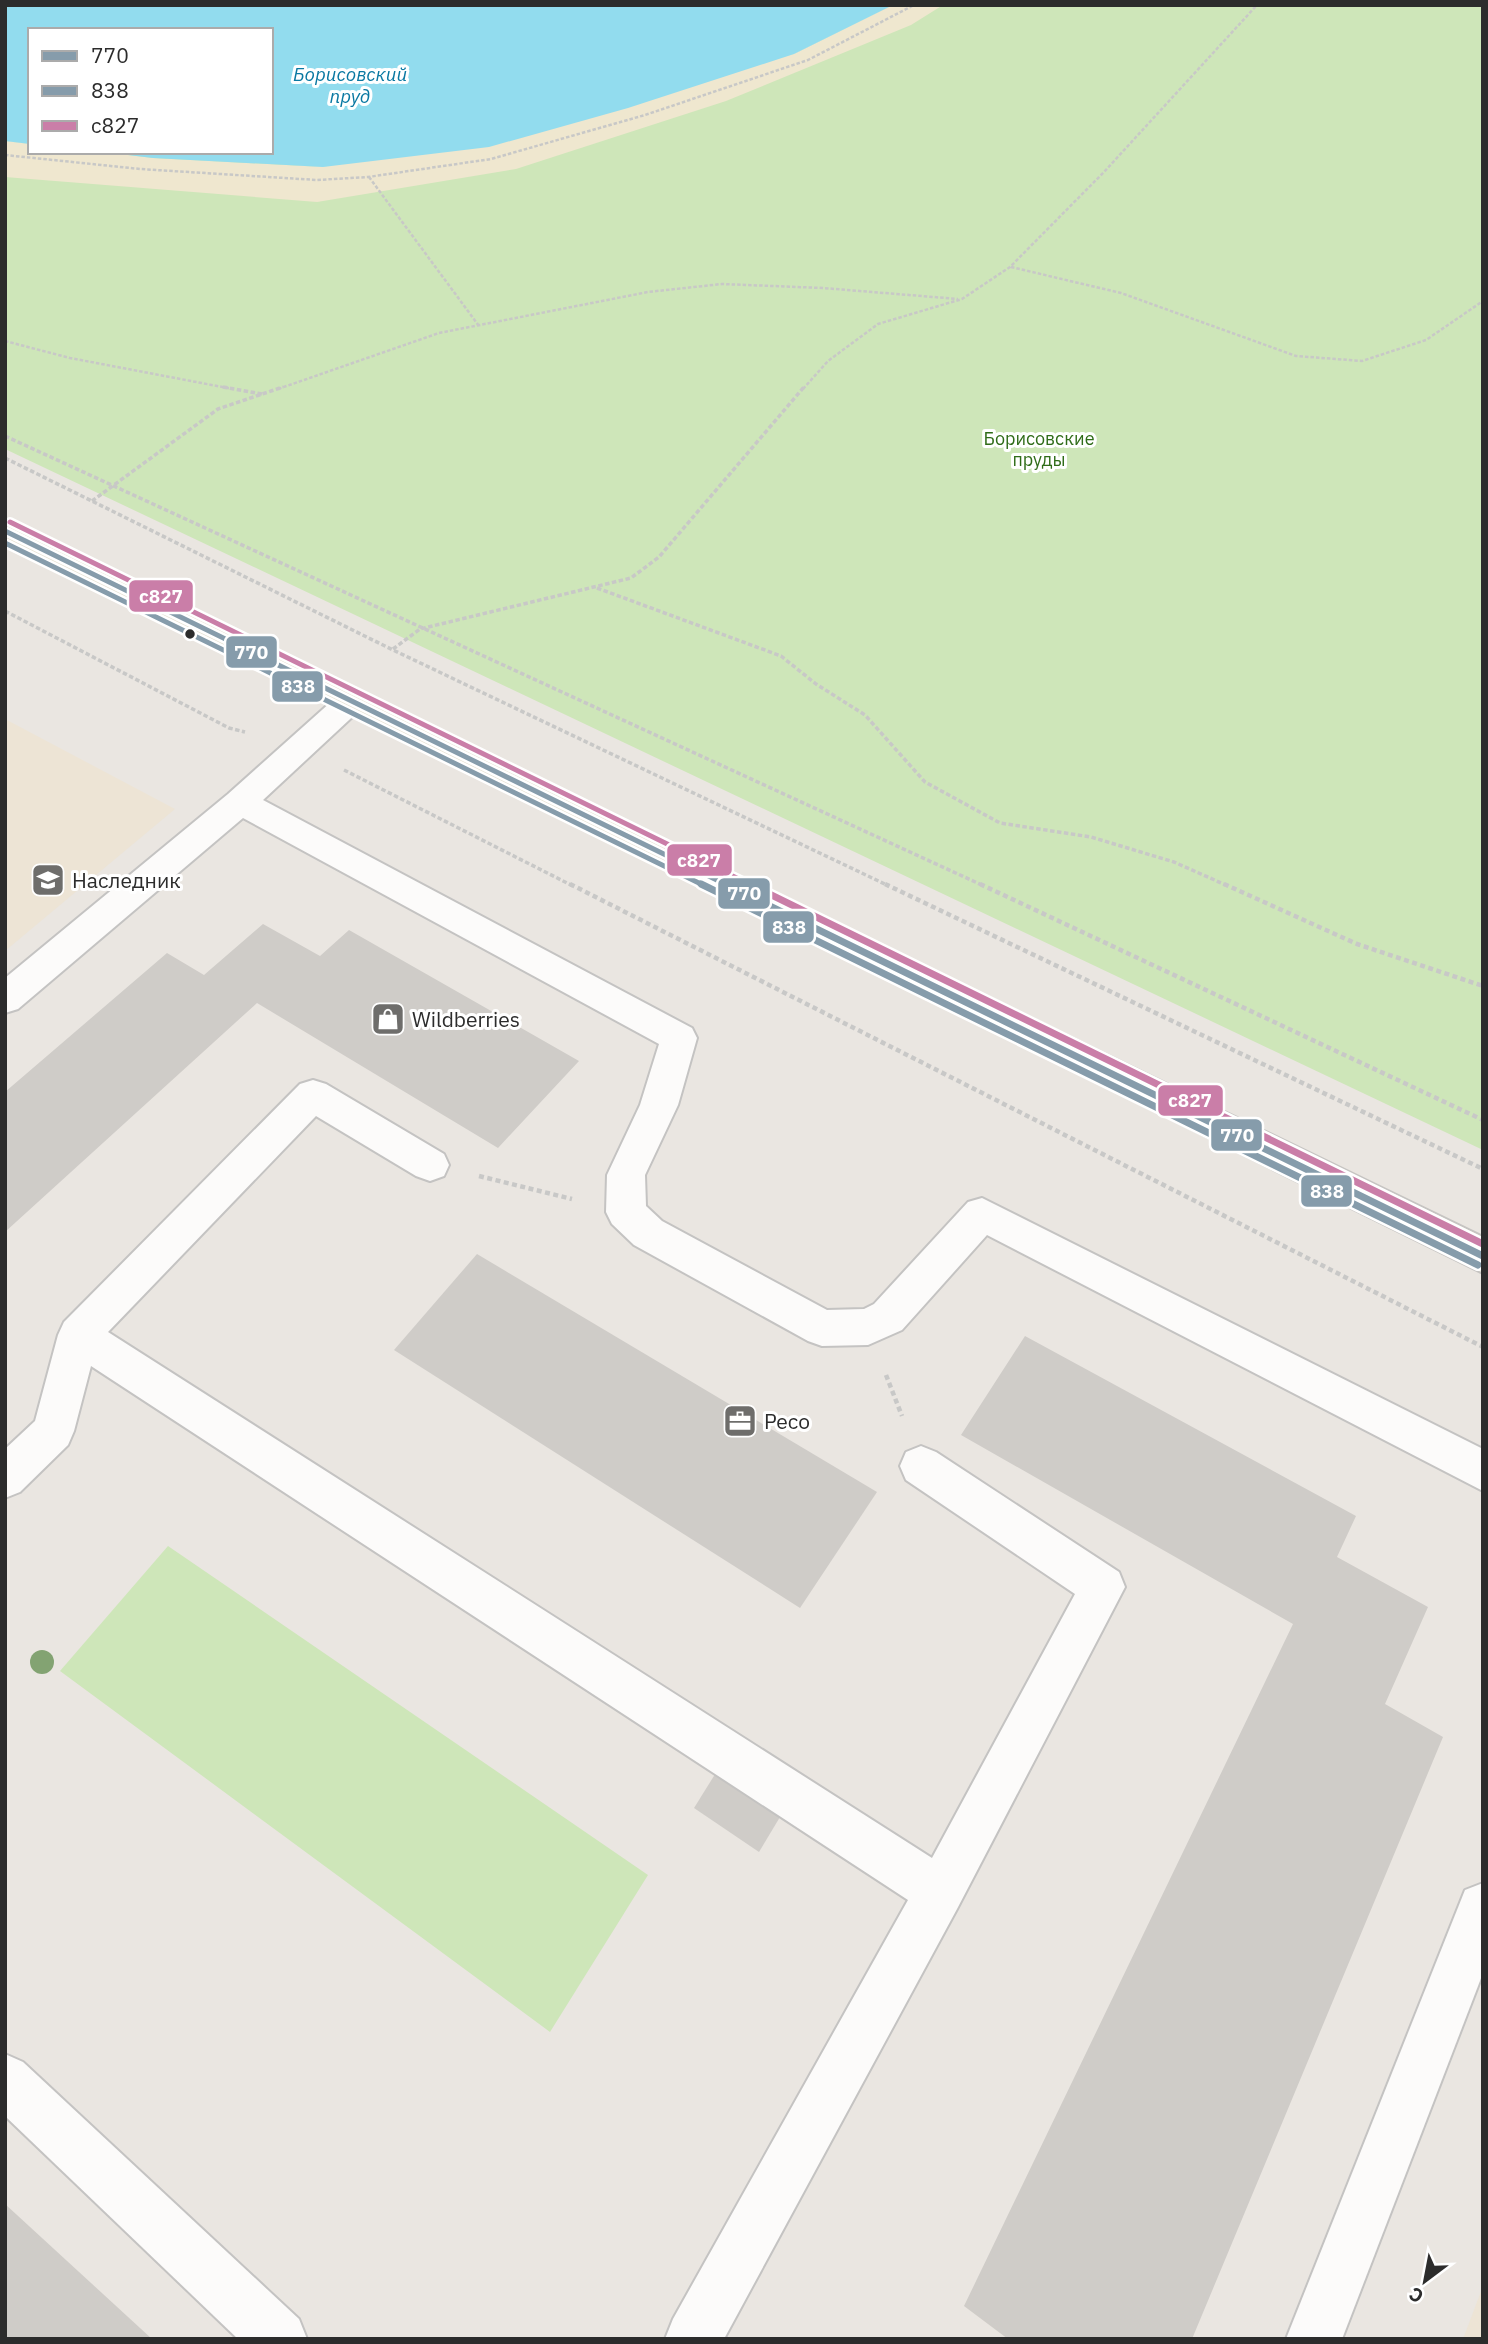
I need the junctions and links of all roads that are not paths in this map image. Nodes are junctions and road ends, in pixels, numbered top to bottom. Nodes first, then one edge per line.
1 (5, 531) edge
2 (352, 700) junction
3 (240, 802) junction
4 (5, 999) edge
5 (430, 1165) road end
6 (1483, 1256) edge
7 (78, 1335) junction
8 (921, 1466) road end
9 (1483, 1471) edge
10 (5, 1478) edge
11 (940, 1892) junction
12 (1483, 1908) edge
13 (5, 2080) edge
14 (279, 2339) edge
15 (693, 2339) edge
16 (1314, 2339) edge

1 - 2 main road
2 - 3 lane
2 - 6 main road
3 - 4 lane
3 - 9 lane
5 - 7 lane
7 - 10 lane
7 - 11 lane
8 - 11 lane
11 - 15 lane
12 - 16 lane
13 - 14 lane

